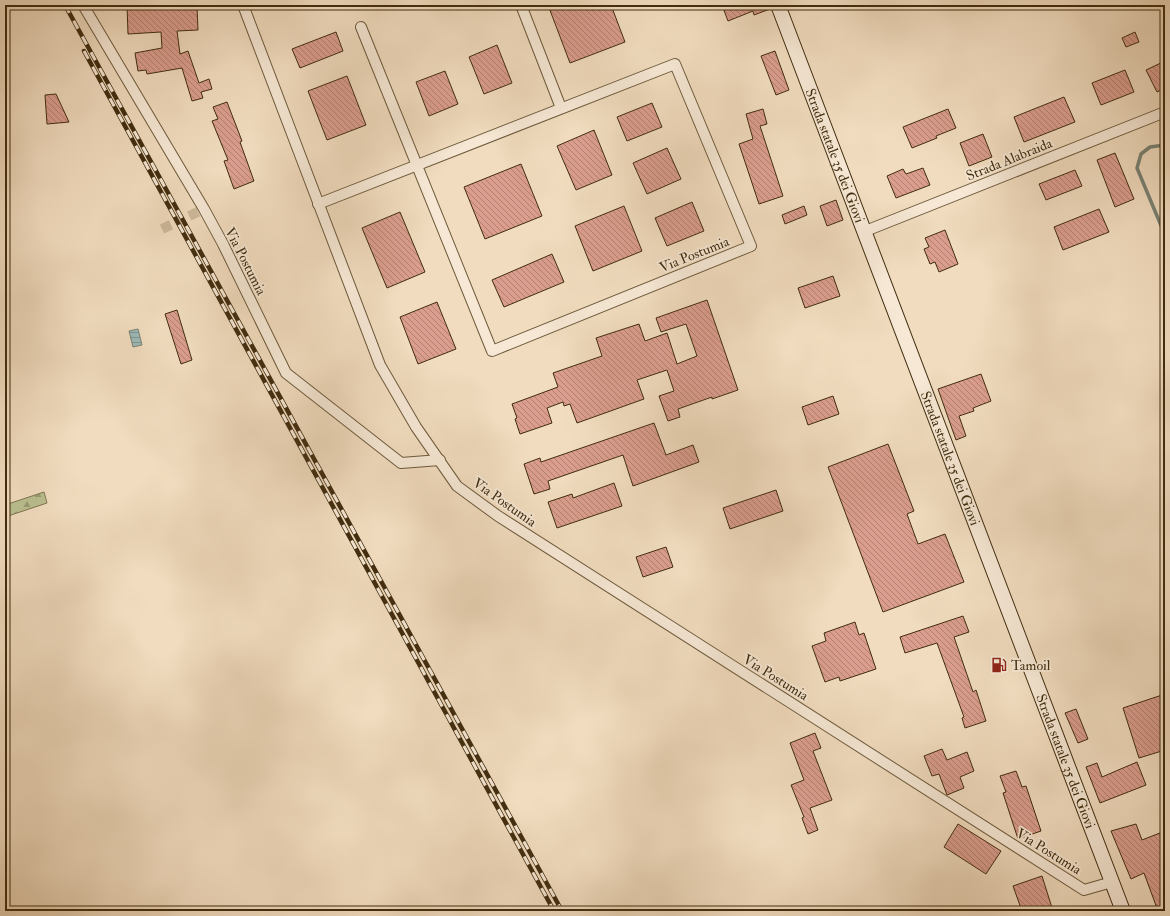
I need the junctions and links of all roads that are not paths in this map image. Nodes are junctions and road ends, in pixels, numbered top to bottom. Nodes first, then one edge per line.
1 (82, 5) edge
2 (243, 5) edge
3 (520, 5) edge
4 (778, 5) edge
5 (361, 27) dead end
6 (561, 108) junction
7 (1165, 112) edge
8 (417, 165) junction
9 (318, 204) junction
10 (863, 232) junction
11 (440, 460) junction
12 (1112, 882) junction
13 (1123, 911) edge

1 - 11 street, Via Postumia
2 - 9 street, Via Postumia
3 - 6 street
4 - 10 main road, Strada statale 35 dei Giovi
5 - 8 street, Via Postumia
6 - 8 street, Via Postumia
6 - 8 street, Via Postumia
7 - 10 street, Strada Alabraida
8 - 9 street, Via Postumia
9 - 11 street, Via Postumia
10 - 12 main road, Strada statale 35 dei Giovi
11 - 12 street, Via Postumia
12 - 13 main road, Strada statale 35 dei Giovi

